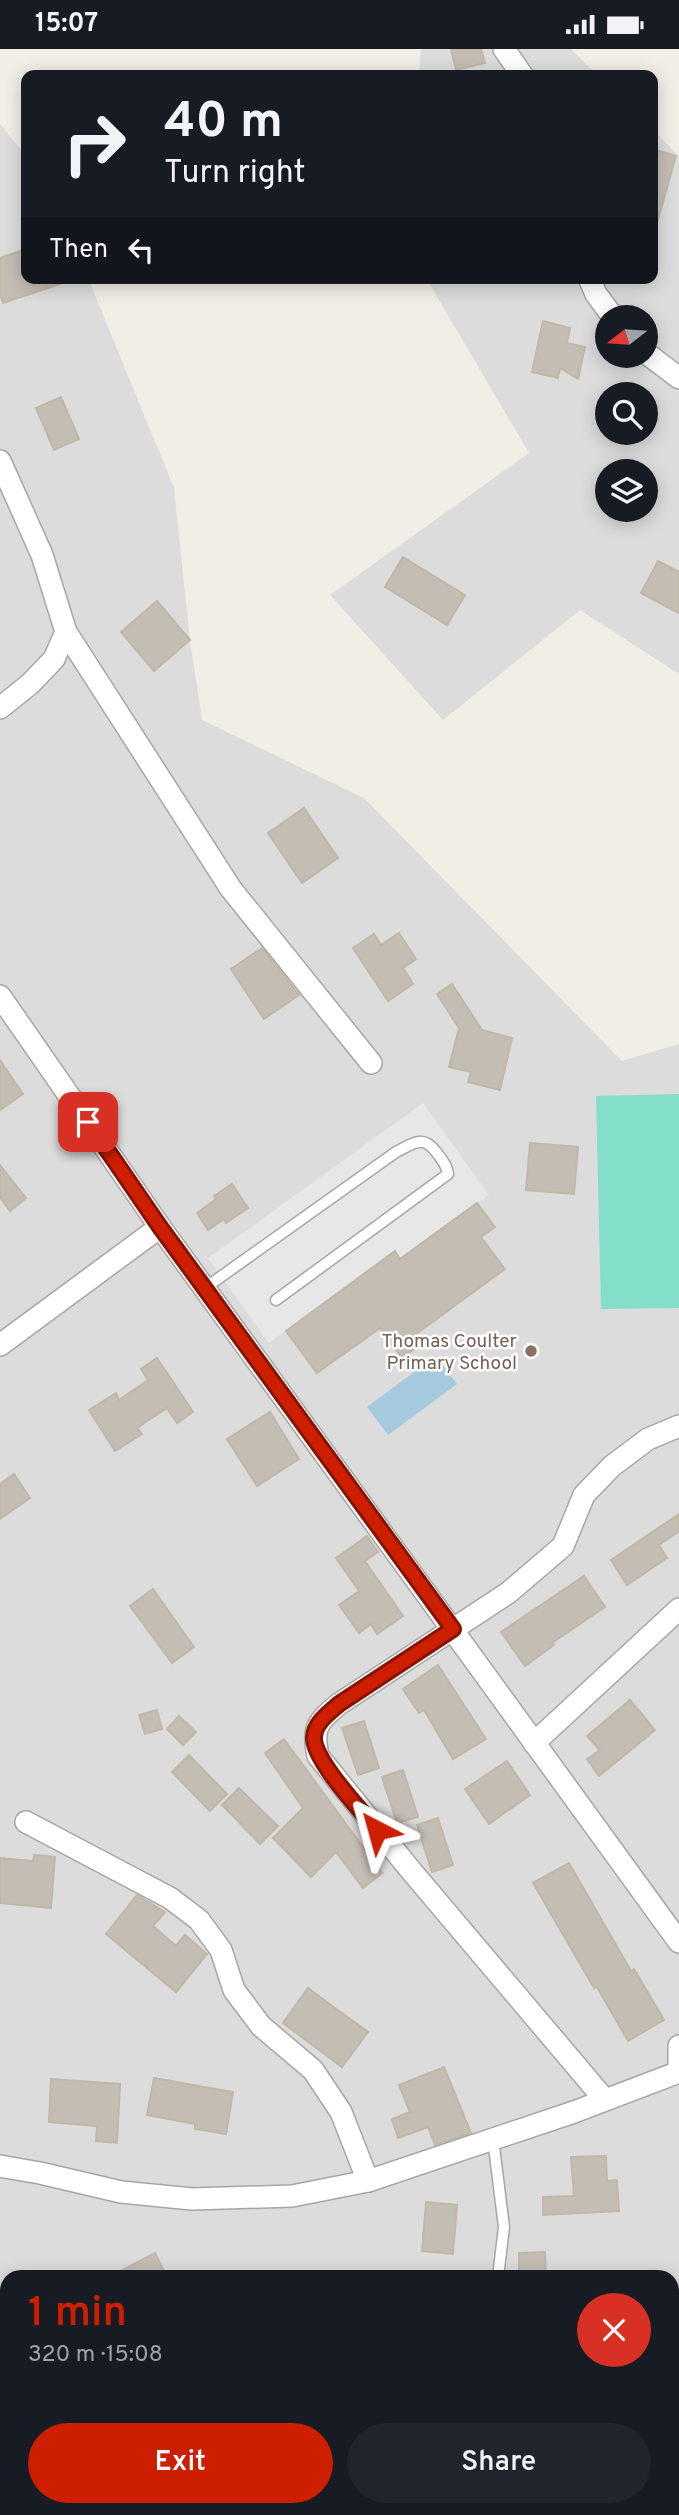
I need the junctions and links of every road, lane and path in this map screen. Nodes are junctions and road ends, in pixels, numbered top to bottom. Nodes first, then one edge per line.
1 (504, 49) edge
2 (519, 70) edge
3 (592, 284) edge
4 (604, 305) edge
5 (658, 362) edge
6 (679, 378) edge
7 (0, 461) edge
8 (66, 632) junction
9 (0, 708) edge
10 (0, 996) edge
11 (371, 1063) dead end
12 (160, 1227) junction
13 (205, 1287) junction
14 (276, 1300) dead end
15 (0, 1345) edge
16 (679, 1426) edge
17 (679, 1609) edge
18 (453, 1629) junction
19 (534, 1743) junction
20 (26, 1822) dead end
21 (679, 1942) edge
22 (679, 2046) edge
23 (679, 2064) edge
24 (679, 2072) edge
25 (605, 2100) junction
26 (493, 2139) junction
27 (0, 2166) edge
28 (368, 2181) junction
29 (499, 2270) edge

1 - 2 street
3 - 4 street
5 - 6 street
7 - 8 street
8 - 9 street
8 - 11 street
10 - 12 street
12 - 13 street
12 - 15 street
13 - 14 lane
13 - 18 street
16 - 18 street
17 - 19 street
18 - 19 street
18 - 25 street
19 - 21 street
20 - 28 street
22 - 23 street
24 - 25 street
25 - 26 street
26 - 28 street
26 - 29 lane
27 - 28 street

